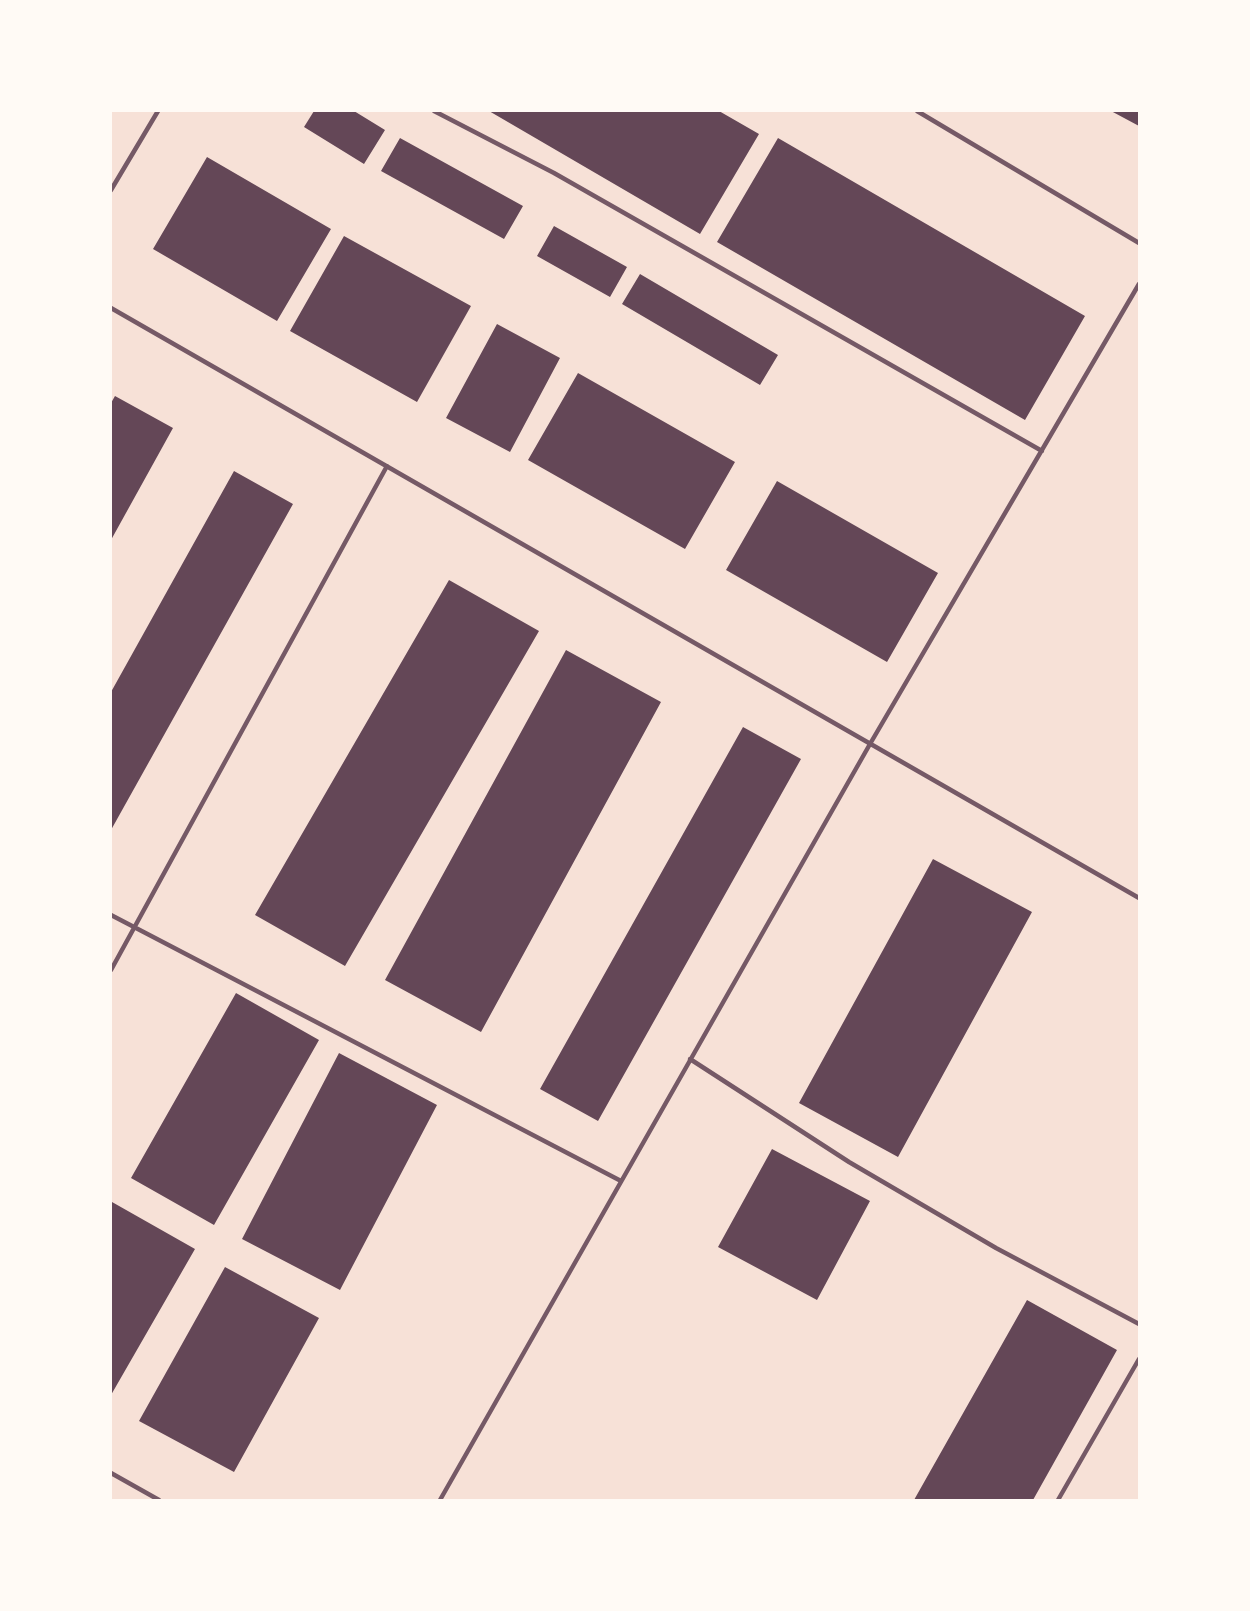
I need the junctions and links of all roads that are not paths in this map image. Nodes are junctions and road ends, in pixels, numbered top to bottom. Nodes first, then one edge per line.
1 (158, 111) edge
2 (434, 111) edge
3 (917, 111) edge
4 (111, 190) edge
5 (1139, 243) edge
6 (1139, 284) edge
7 (111, 308) edge
8 (1042, 451) junction
9 (387, 466) junction
10 (870, 744) junction
11 (1139, 898) edge
12 (111, 915) edge
13 (136, 928) junction
14 (111, 970) edge
15 (690, 1059) junction
16 (621, 1182) junction
17 (1139, 1324) edge
18 (1139, 1359) edge
19 (111, 1473) edge
20 (159, 1500) edge
21 (440, 1500) edge
22 (1058, 1500) edge

1 - 4 lane
2 - 8 lane
3 - 5 lane
6 - 8 lane
7 - 9 lane
8 - 10 lane
9 - 10 lane
9 - 13 lane
10 - 11 lane
10 - 15 lane
12 - 13 lane
13 - 14 lane
13 - 16 lane
15 - 16 lane
15 - 17 lane
16 - 21 lane
18 - 22 lane
19 - 20 lane

